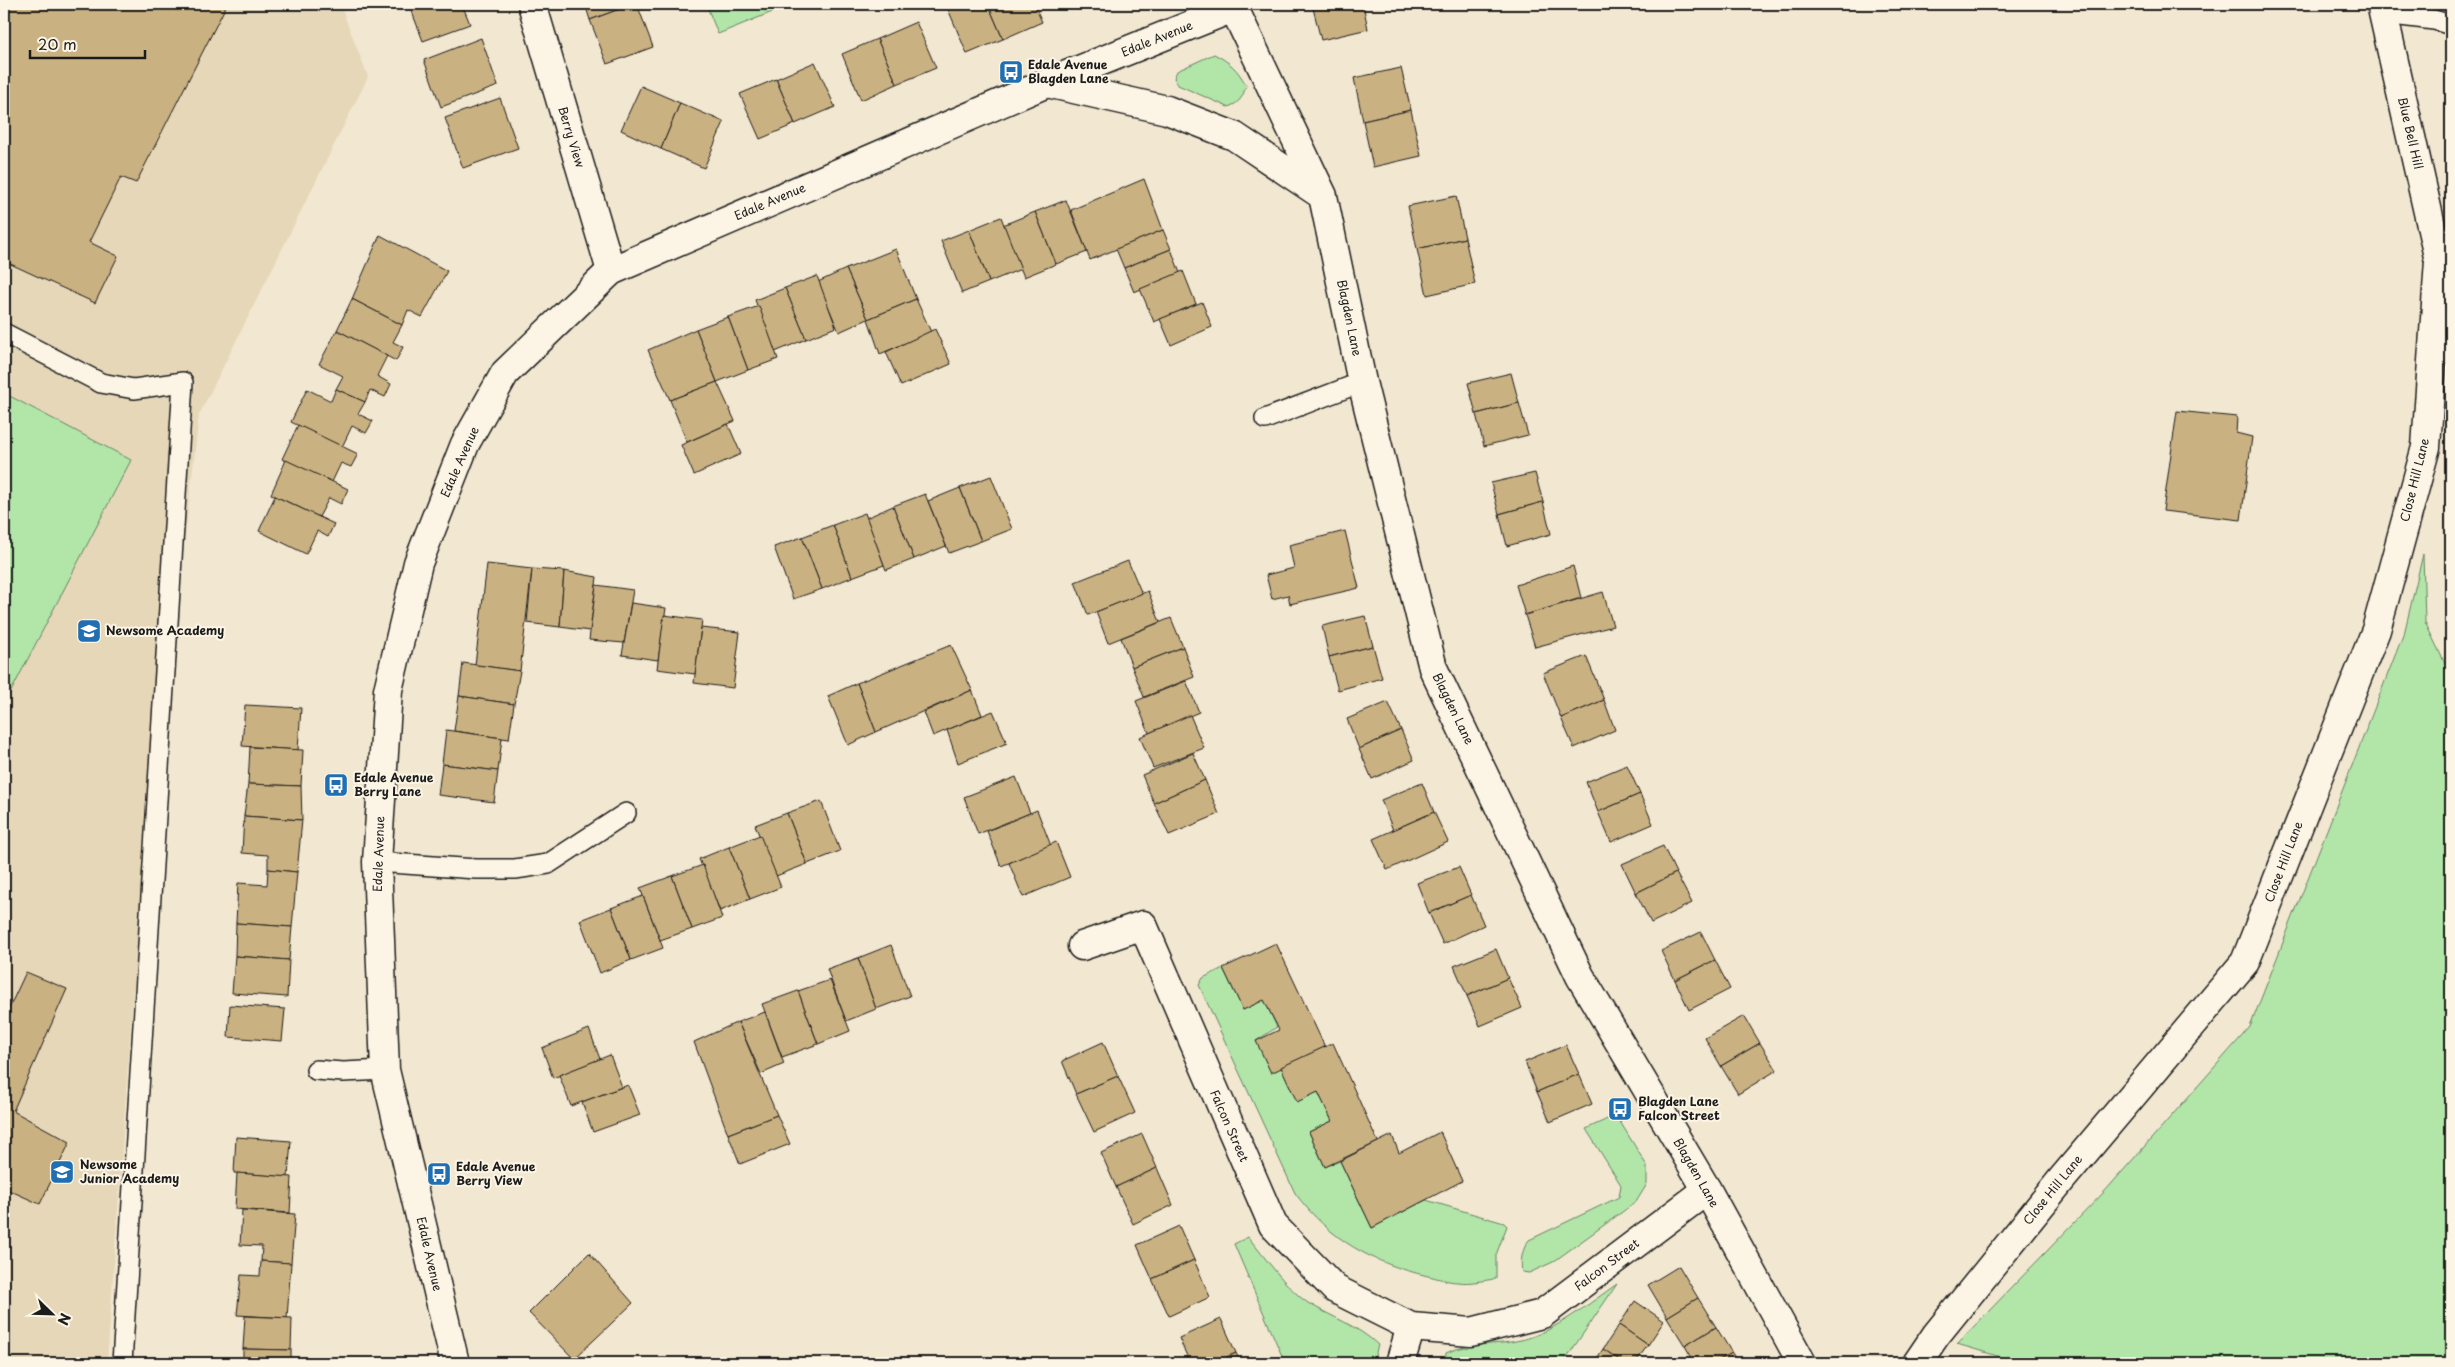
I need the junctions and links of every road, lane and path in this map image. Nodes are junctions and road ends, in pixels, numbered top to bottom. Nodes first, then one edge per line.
1 (532, 4) edge
2 (1233, 6) edge
3 (2382, 9) edge
4 (2451, 25) edge
5 (1048, 83) junction
6 (1323, 196) junction
7 (2440, 261) joint
8 (611, 271) junction
9 (4, 333) edge
10 (1362, 382) junction
11 (1265, 419) dead end
12 (626, 813) dead end
13 (377, 862) junction
14 (1082, 946) dead end
15 (316, 1070) dead end
16 (385, 1070) junction
17 (1707, 1190) junction
18 (1411, 1327) junction
19 (122, 1363) edge
20 (455, 1363) edge
21 (1400, 1363) edge
22 (1802, 1363) edge
23 (1917, 1363) edge

1 - 8 street, Berry View
2 - 5 street, Edale Avenue
2 - 6 street, Blagden Lane
3 - 4 lane
3 - 7 street, Blue Bell Hill
5 - 6 street
5 - 8 street, Edale Avenue
6 - 10 street, Blagden Lane
7 - 23 street, Close Hill Lane
8 - 13 street, Edale Avenue
9 - 19 lane
10 - 11 lane
10 - 17 street, Blagden Lane
12 - 13 lane
13 - 16 street, Edale Avenue
14 - 18 street, Falcon Street
15 - 16 lane
16 - 20 street, Edale Avenue
17 - 18 street, Falcon Street
17 - 22 street, Blagden Lane
18 - 21 street

